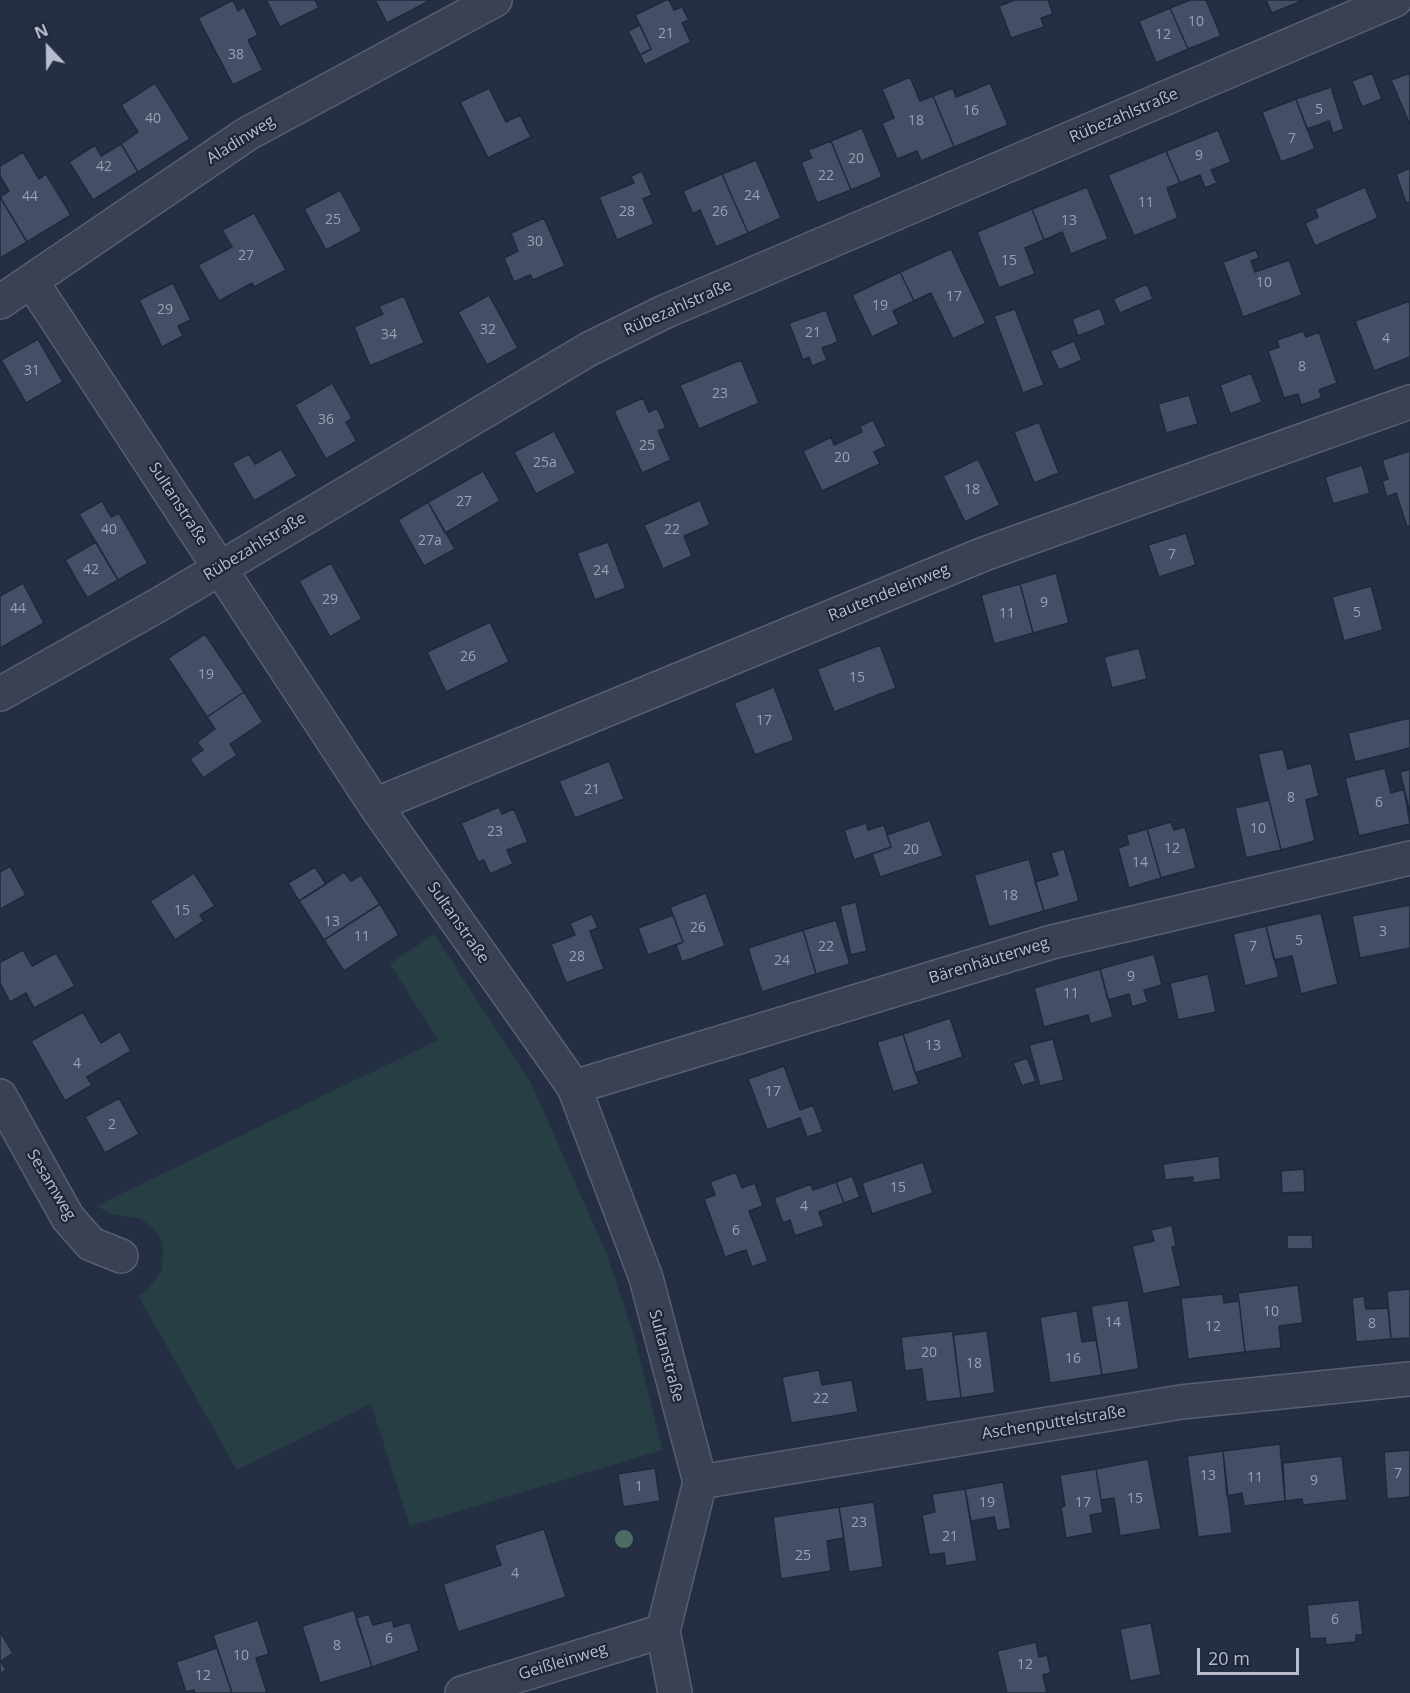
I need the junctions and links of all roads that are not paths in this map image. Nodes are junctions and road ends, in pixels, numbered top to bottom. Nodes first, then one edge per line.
1 (495, 0) edge
2 (1395, 0) edge
3 (32, 282) junction
4 (0, 302) edge
5 (1410, 402) edge
6 (220, 568) junction
7 (0, 694) edge
8 (375, 805) junction
9 (1410, 858) edge
10 (574, 1087) junction
11 (0, 1096) edge
12 (121, 1256) dead end
13 (1410, 1379) edge
14 (700, 1482) junction
15 (663, 1631) junction
16 (462, 1693) edge
17 (675, 1693) edge

1 - 3 street, Aladinweg
2 - 6 street, Rübezahlstraße
3 - 4 street, Aladinweg
3 - 6 street, Sultanstraße
5 - 8 street, Rautendeleinweg
6 - 7 street, Rübezahlstraße
6 - 8 street, Sultanstraße
8 - 10 street, Sultanstraße
9 - 10 street, Bärenhäuterweg
10 - 14 street, Sultanstraße
11 - 12 street, Sesamweg
13 - 14 street, Aschenputtelstraße
14 - 15 street, Sultanstraße
15 - 16 street, Geißleinweg
15 - 17 street

